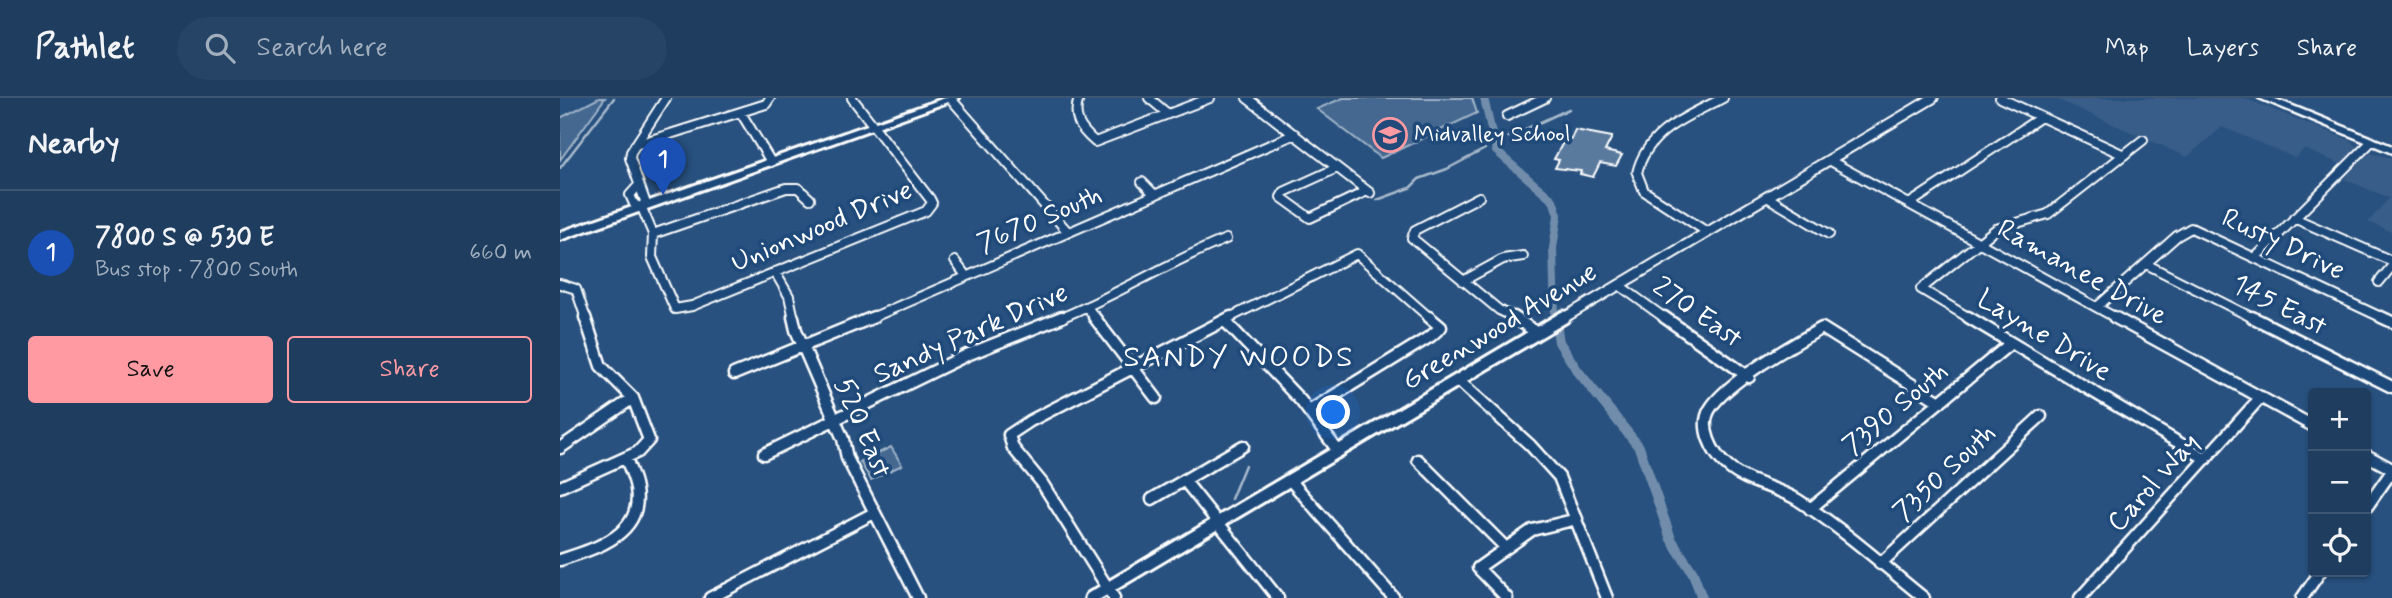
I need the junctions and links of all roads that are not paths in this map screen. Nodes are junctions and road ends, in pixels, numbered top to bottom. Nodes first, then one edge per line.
1 (666, 98) edge
2 (770, 98) edge
3 (852, 98) edge
4 (1079, 98) edge
5 (1149, 98) edge
6 (1210, 98) edge
7 (1247, 98) edge
8 (1545, 98) edge
9 (1723, 98) edge
10 (1933, 98) edge
11 (2000, 98) edge
12 (2264, 98) edge
13 (952, 99) edge
14 (741, 113) junction
15 (1168, 114) junction
16 (1507, 116) dead end
17 (2040, 117) junction
18 (873, 126) junction
19 (1295, 134) junction
20 (2143, 140) dead end
21 (2371, 142) junction
22 (635, 145) junction
23 (2392, 150) edge
24 (2124, 155) junction
25 (1829, 160) junction
26 (771, 162) junction
27 (1337, 167) junction
28 (1142, 182) dead end
29 (1155, 195) junction
30 (1479, 197) dead end
31 (1767, 197) junction
32 (810, 199) dead end
33 (1909, 204) junction
34 (642, 208) junction
35 (2294, 218) junction
36 (1068, 232) junction
37 (1707, 232) junction
38 (653, 234) junction
39 (1829, 234) dead end
40 (560, 236) edge
41 (1226, 239) dead end
42 (1978, 243) junction
43 (1523, 256) dead end
44 (2256, 257) junction
45 (954, 261) dead end
46 (2146, 264) junction
47 (2392, 264) edge
48 (775, 272) junction
49 (966, 276) junction
50 (1463, 281) junction
51 (2379, 282) dead end
52 (560, 284) edge
53 (1619, 285) junction
54 (1087, 307) junction
55 (2097, 307) junction
56 (1225, 321) junction
57 (2392, 322) edge
58 (1540, 331) junction
59 (2011, 343) junction
60 (804, 347) junction
61 (1132, 369) junction
62 (734, 374) dead end
63 (1749, 377) junction
64 (1458, 380) junction
65 (2392, 387) edge
66 (2261, 397) junction
67 (633, 398) junction
68 (1156, 398) dead end
69 (1940, 402) junction
70 (1309, 411) junction
71 (2041, 416) dead end
72 (835, 420) junction
73 (2308, 423) edge
74 (1243, 446) dead end
75 (560, 448) edge
76 (1338, 451) junction
77 (764, 454) dead end
78 (625, 458) junction
79 (2371, 458) edge
80 (2206, 459) junction
81 (1418, 460) dead end
82 (2392, 470) edge
83 (1184, 480) junction
84 (1290, 480) junction
85 (560, 487) edge
86 (1152, 499) dead end
87 (2371, 501) edge
88 (1810, 509) junction
89 (874, 513) junction
90 (1577, 519) junction
91 (1220, 521) junction
92 (1506, 548) junction
93 (560, 559) edge
94 (1880, 564) junction
95 (2317, 577) edge
96 (1110, 593) edge
97 (710, 598) edge
98 (918, 598) edge
99 (1091, 598) edge
100 (1278, 598) edge
101 (1394, 598) edge
102 (1507, 598) edge
103 (1607, 598) edge
104 (1924, 598) edge
105 (2080, 598) edge
106 (2302, 598) edge

1 - 22 street
2 - 14 street
3 - 18 street
4 - 15 street
5 - 15 street
6 - 15 street
7 - 19 street
8 - 16 street
9 - 37 street
10 - 25 street, Greenwood Avenue
11 - 17 street
12 - 21 main road
13 - 18 main road
13 - 36 street
14 - 22 street
14 - 26 street
17 - 24 street
17 - 33 street
18 - 26 main road
18 - 48 street, Unionwood Drive
19 - 27 street
19 - 29 street, 7670 South
20 - 24 street
21 - 23 main road
21 - 35 street
22 - 34 street
24 - 42 street
25 - 31 street, Greenwood Avenue
25 - 33 street, Ramanee Drive
26 - 34 main road
27 - 27 street
28 - 29 street
29 - 36 street, 7670 South
30 - 50 street
31 - 37 street, Greenwood Avenue
31 - 39 street
32 - 38 street
33 - 42 street, Ramanee Drive
34 - 38 street
34 - 40 main road
35 - 44 street
35 - 47 street
36 - 49 street, 7670 South
37 - 53 street, Greenwood Avenue
38 - 48 street, Unionwood Drive
41 - 54 street, Sandy Park Drive
42 - 55 street, Ramanee Drive
42 - 59 street, Layne Drive
43 - 50 street
44 - 46 street, Rusty Drive
44 - 57 street, Rusty Drive
45 - 49 street
46 - 55 street
46 - 65 street, 145 East
47 - 51 street
48 - 60 street, 520 East
49 - 60 street, 7670 South
50 - 58 street
52 - 67 street
53 - 58 street, Greenwood Avenue
53 - 63 street, 270 East
54 - 61 street
54 - 72 street, Sandy Park Drive
55 - 66 street, Ramanee Drive
56 - 61 street
56 - 70 street
56 - 70 street
58 - 64 street, Greenwood Avenue
59 - 69 street, 7390 South
59 - 80 street, Layne Drive
60 - 62 street, 7670 South
60 - 72 street, 520 East
61 - 68 street
61 - 96 street
63 - 69 street
63 - 88 street
64 - 76 street, Greenwood Avenue
64 - 90 street
66 - 73 street, Ramanee Drive
66 - 80 street, Carol Way
67 - 75 street
67 - 78 street
69 - 88 street, 7390 South
70 - 76 street
71 - 94 street, 7350 South
72 - 77 street, Sandy Park Drive
72 - 89 street, 520 East
74 - 83 street
76 - 84 street, Greenwood Avenue
78 - 85 street
78 - 93 street
79 - 82 street
80 - 105 street, Carol Way
81 - 92 street
82 - 87 street
83 - 86 street
83 - 91 street
84 - 91 street, Greenwood Avenue
84 - 101 street
88 - 94 street
89 - 97 street
89 - 98 street, 520 East
90 - 92 street
90 - 103 street
91 - 96 street, Greenwood Avenue
91 - 100 street
92 - 102 street
94 - 104 street
95 - 106 street
96 - 99 street, Greenwood Avenue

